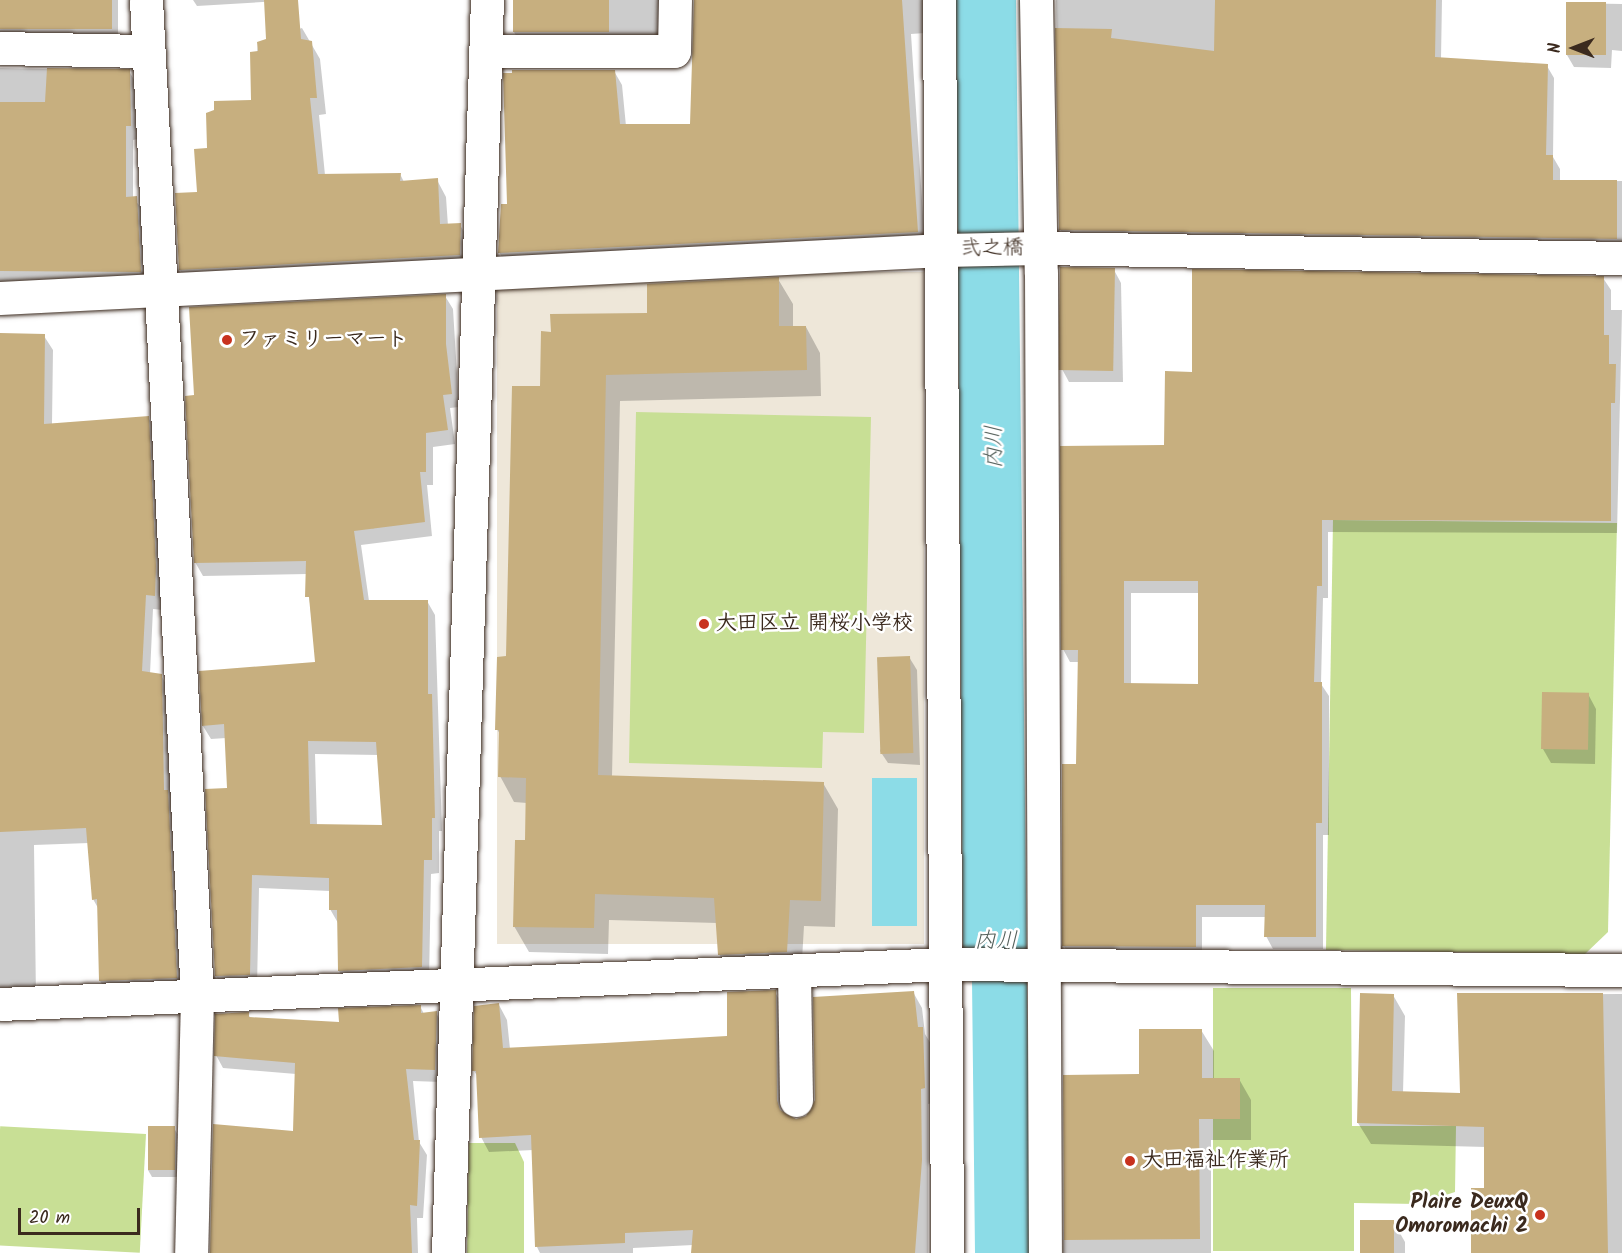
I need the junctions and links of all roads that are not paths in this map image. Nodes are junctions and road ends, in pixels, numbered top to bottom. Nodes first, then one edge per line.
1 (146, 0) edge
2 (487, 0) edge
3 (675, 0) edge
4 (939, 0) edge
5 (1036, 0) edge
6 (0, 48) edge
7 (148, 51) junction
8 (486, 51) junction
9 (1040, 248) junction
10 (943, 250) junction
11 (1622, 258) edge
12 (479, 272) junction
13 (160, 289) junction
14 (0, 298) edge
15 (946, 964) junction
16 (1044, 964) junction
17 (1622, 970) edge
18 (794, 971) junction
19 (455, 985) junction
20 (197, 996) junction
21 (0, 1004) edge
22 (796, 1100) dead end
23 (191, 1253) edge
24 (448, 1253) edge
25 (947, 1253) edge
26 (1045, 1253) edge

1 - 7 street
2 - 8 street
3 - 8 street
4 - 10 street
5 - 9 street
6 - 7 street
7 - 13 street
8 - 12 street
9 - 10 street, 弐之橋
9 - 11 street, 弐之橋
9 - 16 street
10 - 12 street, 弐之橋
10 - 15 street
12 - 13 street, 弐之橋
12 - 19 street
13 - 14 street, 弐之橋
13 - 20 street
15 - 16 street
15 - 18 street
15 - 25 street
16 - 17 street
16 - 26 street
18 - 19 street
18 - 22 street
19 - 20 street
19 - 24 street
20 - 21 street
20 - 23 street

